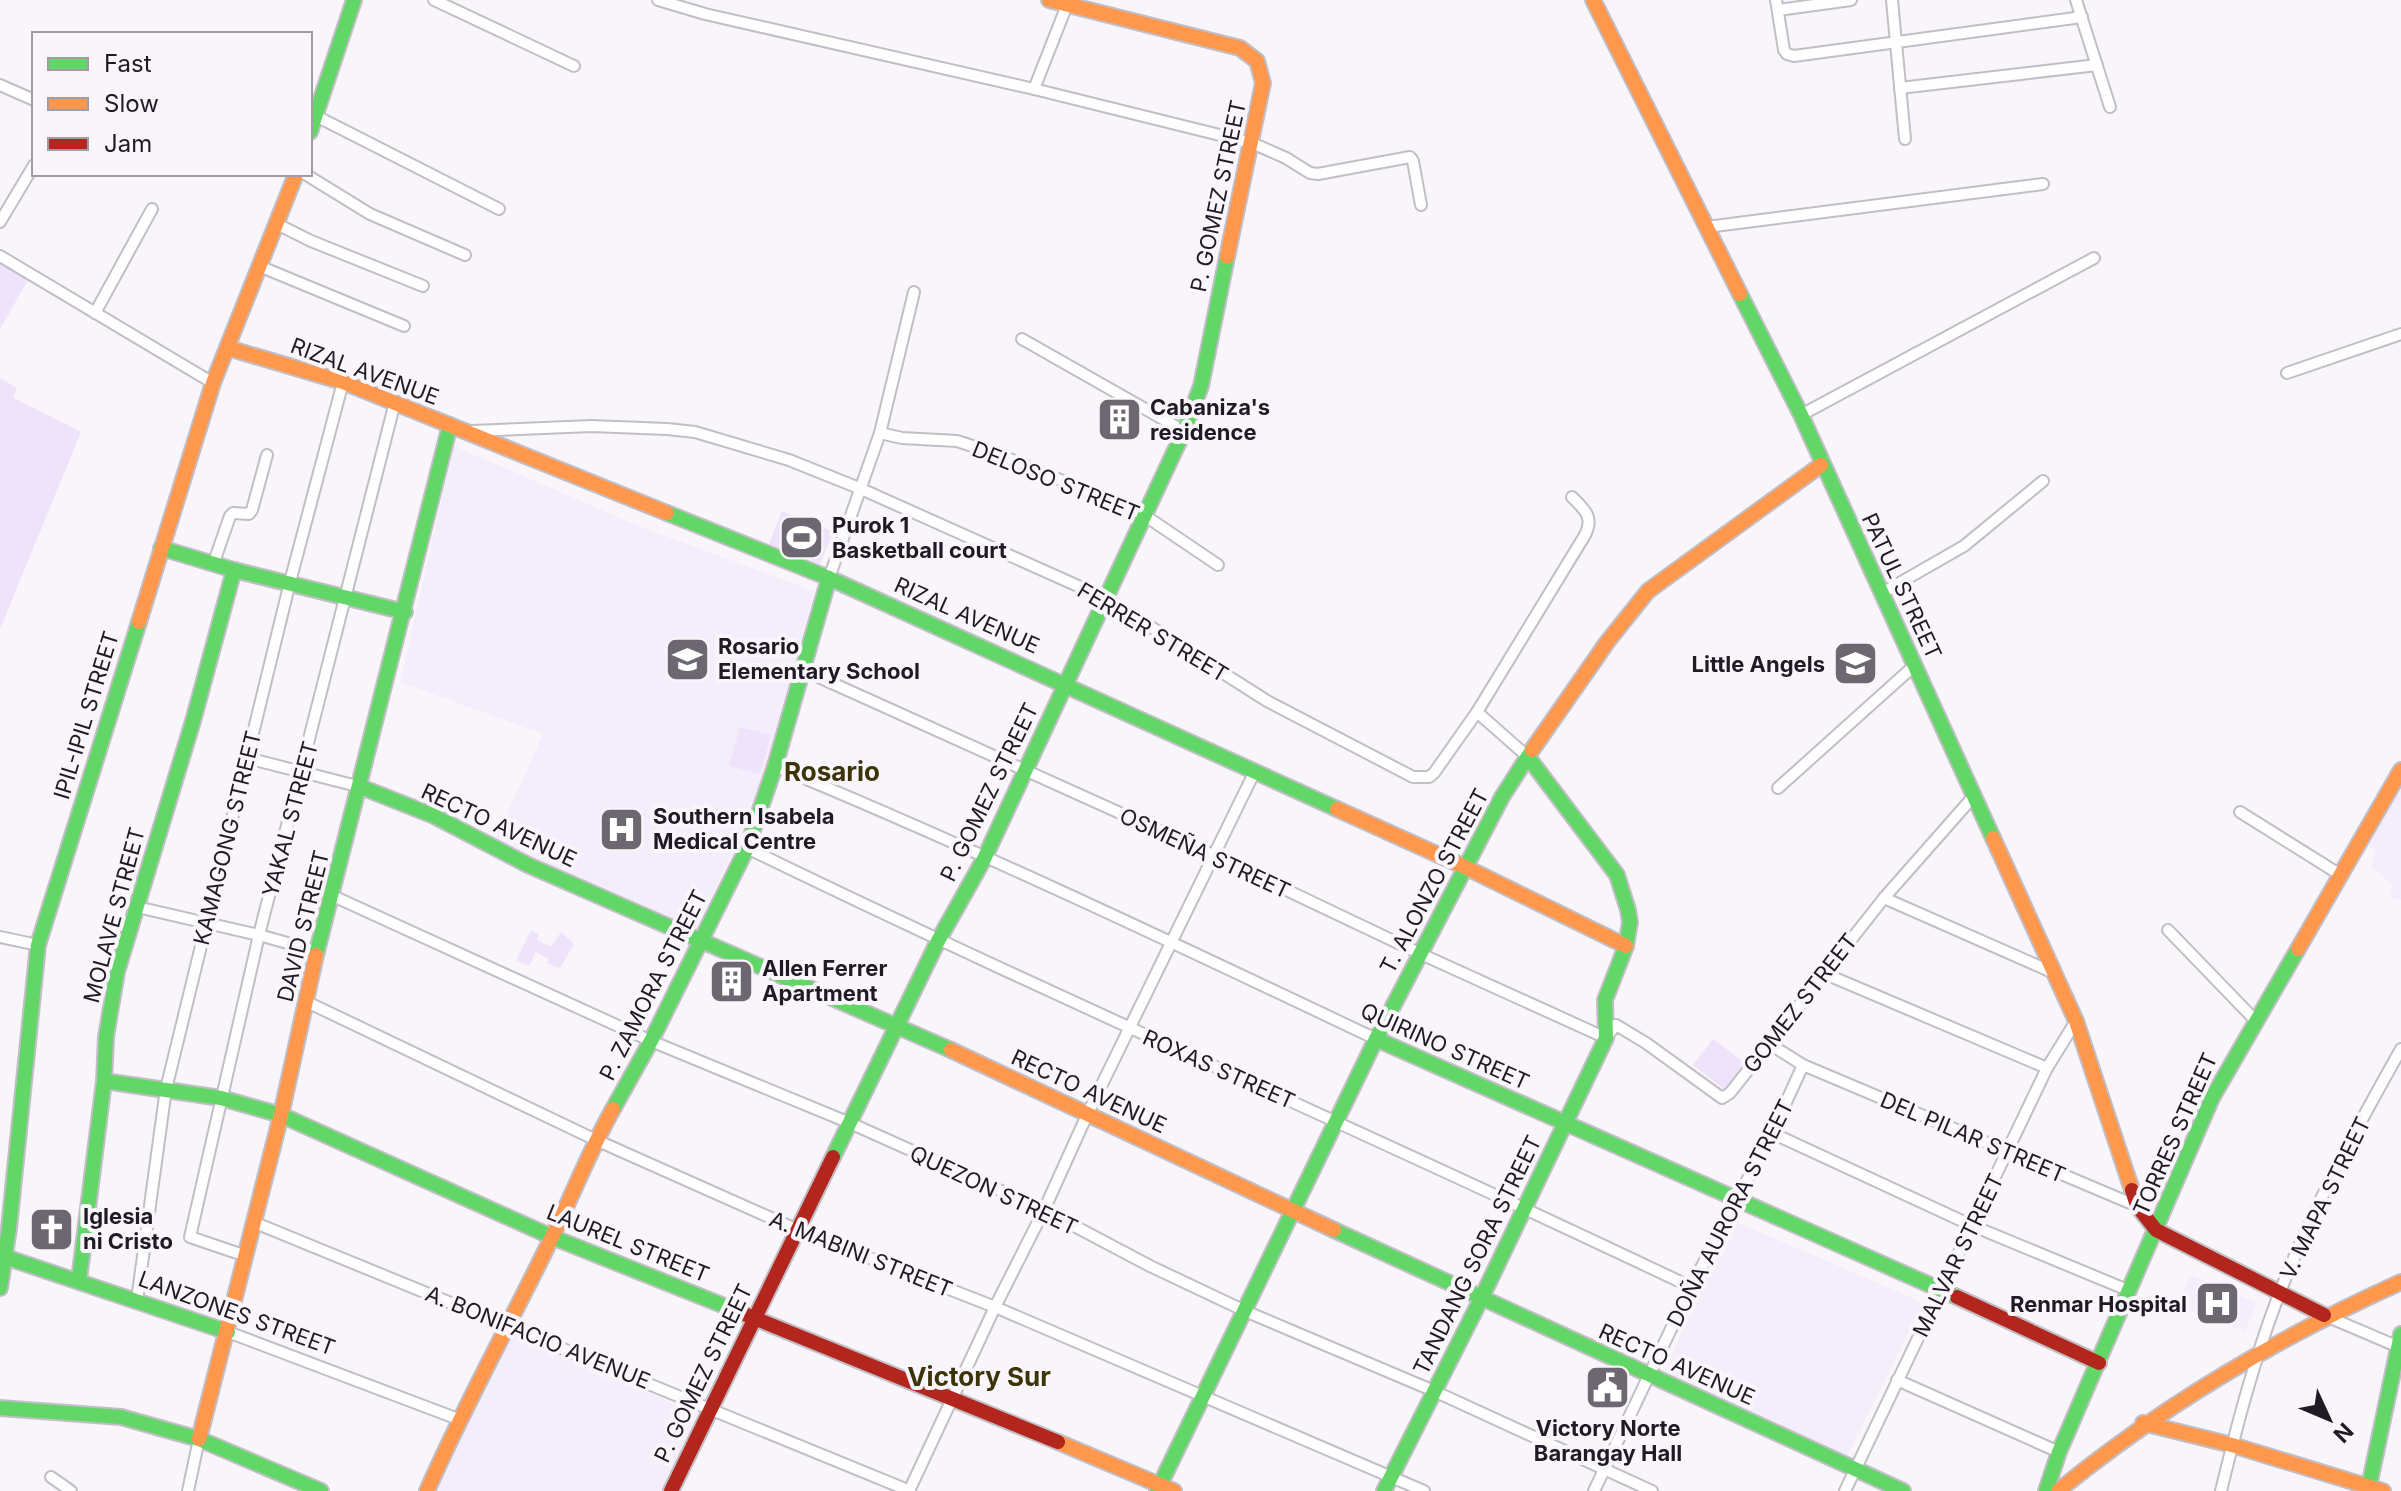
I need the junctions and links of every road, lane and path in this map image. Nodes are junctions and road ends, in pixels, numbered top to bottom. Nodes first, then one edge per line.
1 (354, 0) edge
2 (434, 0) edge
3 (658, 0) edge
4 (1049, 0) edge
5 (1593, 0) edge
6 (1851, 0) edge
7 (1892, 0) edge
8 (2076, 0) edge
9 (1068, 2) edge
10 (1777, 5) edge
11 (2082, 17) junction
12 (1896, 42) junction
13 (2097, 65) junction
14 (574, 66) dead end
15 (0, 85) edge
16 (1900, 88) junction
17 (1034, 89) junction
18 (32, 99) edge
19 (2110, 107) dead end
20 (316, 116) junction
21 (312, 127) edge
22 (1905, 139) dead end
23 (1252, 143) junction
24 (32, 168) edge
25 (295, 176) edge
26 (308, 176) edge
27 (2043, 184) dead end
28 (1421, 205) dead end
29 (152, 209) dead end
30 (499, 209) dead end
31 (0, 222) edge
32 (275, 223) junction
33 (1707, 227) junction
34 (465, 255) dead end
35 (0, 256) edge
36 (2094, 258) dead end
37 (259, 266) junction
38 (423, 286) dead end
39 (914, 292) dead end
40 (95, 313) junction
41 (404, 326) dead end
42 (2401, 334) edge
43 (1022, 339) dead end
44 (228, 348) junction
45 (2287, 373) dead end
46 (343, 382) junction
47 (213, 383) junction
48 (395, 402) junction
49 (1801, 415) junction
50 (450, 425) junction
51 (465, 431) junction
52 (1184, 431) junction
53 (880, 433) junction
54 (267, 455) dead end
55 (1821, 465) junction
56 (2043, 481) dead end
57 (859, 488) junction
58 (1572, 497) dead end
59 (1144, 515) junction
60 (161, 548) junction
61 (214, 562) junction
62 (1218, 565) dead end
63 (234, 570) junction
64 (829, 578) junction
65 (290, 582) junction
66 (1882, 593) junction
67 (345, 597) junction
68 (1107, 599) junction
69 (405, 612) junction
70 (1915, 665) junction
71 (803, 670) junction
72 (1065, 683) junction
73 (1477, 712) junction
74 (1528, 757) junction
75 (247, 758) junction
76 (775, 766) junction
77 (2401, 770) edge
78 (1024, 771) junction
79 (1255, 771) junction
80 (303, 772) junction
81 (361, 787) junction
82 (1778, 788) dead end
83 (1973, 797) junction
84 (2240, 812) dead end
85 (747, 848) junction
86 (1213, 855) junction
87 (984, 859) junction
88 (1465, 867) junction
89 (2339, 874) junction
90 (333, 896) junction
91 (1884, 898) junction
92 (137, 907) junction
93 (206, 923) junction
94 (2168, 930) dead end
95 (259, 935) junction
96 (0, 937) edge
97 (703, 939) junction
98 (938, 941) junction
99 (1171, 942) junction
100 (38, 945) junction
101 (1626, 946) junction
102 (319, 952) junction
103 (1421, 954) junction
104 (2052, 972) junction
105 (1823, 973) junction
106 (305, 1001) junction
107 (2255, 1020) junction
108 (2076, 1021) junction
109 (898, 1025) junction
110 (1129, 1028) junction
111 (1606, 1038) junction
112 (1376, 1039) junction
113 (651, 1041) junction
114 (1768, 1043) junction
115 (2401, 1049) edge
116 (1803, 1065) junction
117 (2047, 1068) junction
118 (104, 1081) junction
119 (166, 1089) junction
120 (221, 1098) junction
121 (281, 1115) junction
122 (1087, 1115) junction
123 (1337, 1122) junction
124 (850, 1123) junction
125 (1566, 1124) junction
126 (1772, 1133) junction
127 (596, 1140) junction
128 (2007, 1152) junction
129 (1738, 1199) junction
130 (2137, 1206) junction
131 (1525, 1208) junction
132 (1044, 1210) junction
133 (1294, 1210) junction
134 (253, 1222) junction
135 (1973, 1226) junction
136 (798, 1230) junction
137 (2156, 1230) junction
138 (552, 1237) junction
139 (3, 1255) edge
140 (246, 1256) junction
141 (79, 1280) junction
142 (2401, 1282) edge
143 (1691, 1287) junction
144 (0, 1288) edge
145 (1942, 1290) junction
146 (2130, 1291) junction
147 (2279, 1294) junction
148 (1481, 1299) junction
149 (137, 1300) junction
150 (995, 1307) junction
151 (1245, 1311) junction
152 (2324, 1315) junction
153 (753, 1318) junction
154 (505, 1323) junction
155 (228, 1332) junction
156 (2400, 1343) edge
157 (2259, 1351) junction
158 (2099, 1363) junction
159 (1648, 1376) junction
160 (1897, 1380) junction
161 (1434, 1391) junction
162 (954, 1398) junction
163 (1203, 1398) junction
164 (0, 1408) edge
165 (711, 1408) junction
166 (458, 1419) junction
167 (2143, 1423) junction
168 (199, 1439) junction
169 (2232, 1445) junction
170 (2059, 1452) junction
171 (1605, 1468) junction
172 (1857, 1468) junction
173 (51, 1477) dead end
174 (1391, 1477) junction
175 (1164, 1489) edge
176 (2374, 1489) edge
177 (71, 1491) edge
178 (188, 1491) edge
179 (321, 1491) edge
180 (427, 1491) edge
181 (671, 1491) edge
182 (909, 1491) edge
183 (1384, 1491) edge
184 (1424, 1491) edge
185 (1594, 1491) edge
186 (1652, 1491) edge
187 (1845, 1491) edge
188 (1903, 1491) edge
189 (2046, 1491) edge
190 (2058, 1491) edge
191 (2221, 1491) edge

1 - 20 street
2 - 14 street
3 - 17 street
4 - 9 street
5 - 33 street, PATUL STREET
6 - 10 street
7 - 12 street
8 - 11 street
9 - 17 street
9 - 23 street, P. GOMEZ STREET
10 - 12 street
11 - 12 street
11 - 13 street
12 - 16 street
13 - 16 street
13 - 19 street
15 - 18 street
16 - 22 street
17 - 23 street
20 - 21 street
20 - 30 street
23 - 28 street
23 - 52 street, P. GOMEZ STREET
24 - 31 street
25 - 32 street, IPIL-IPIL STREET
26 - 34 street
27 - 33 street
29 - 40 street
32 - 37 street, IPIL-IPIL STREET
32 - 38 street
33 - 49 street, PATUL STREET
35 - 40 street
36 - 49 street
37 - 41 street
37 - 44 street, IPIL-IPIL STREET
39 - 53 street, P. ZAMORA STREET
40 - 47 street
42 - 45 street
43 - 52 street
44 - 46 street, RIZAL AVENUE
44 - 47 street, IPIL-IPIL STREET
46 - 48 street, RIZAL AVENUE
46 - 65 street, KAMAGONG STREET
47 - 60 street, IPIL-IPIL STREET
48 - 50 street, RIZAL AVENUE
48 - 67 street, YAKAL STREET
49 - 55 street, PATUL STREET
50 - 51 street, RIZAL AVENUE
50 - 69 street, DAVID STREET
51 - 57 street, FERRER STREET
51 - 64 street, RIZAL AVENUE
52 - 59 street, P. GOMEZ STREET
53 - 57 street, P. ZAMORA STREET
53 - 59 street, DELOSO STREET
54 - 61 street
55 - 66 street, PATUL STREET
55 - 74 street, T. ALONZO STREET
56 - 66 street
57 - 64 street, P. ZAMORA STREET
57 - 68 street, FERRER STREET
58 - 73 street
59 - 62 street, DELOSO STREET
59 - 68 street, P. GOMEZ STREET
60 - 61 street
60 - 100 street, IPIL-IPIL STREET
61 - 63 street
63 - 65 street
63 - 92 street, MOLAVE STREET
64 - 71 street, P. ZAMORA STREET
64 - 72 street, RIZAL AVENUE
65 - 67 street
65 - 75 street, KAMAGONG STREET
66 - 70 street, PATUL STREET
67 - 69 street
67 - 80 street, YAKAL STREET
68 - 72 street, P. GOMEZ STREET
68 - 73 street, FERRER STREET
69 - 81 street, DAVID STREET
70 - 82 street
70 - 83 street, PATUL STREET
71 - 76 street, P. ZAMORA STREET
71 - 78 street, OSMEÑA STREET
72 - 78 street, P. GOMEZ STREET
72 - 79 street, RIZAL AVENUE
73 - 74 street
74 - 88 street, T. ALONZO STREET
74 - 101 street
75 - 80 street, RECTO AVENUE
75 - 93 street, KAMAGONG STREET
76 - 85 street, P. ZAMORA STREET
76 - 87 street, QUIRINO STREET
77 - 89 street, TORRES STREET
78 - 86 street, OSMEÑA STREET
78 - 87 street, P. GOMEZ STREET
79 - 86 street
79 - 88 street, RIZAL AVENUE
80 - 81 street, RECTO AVENUE
80 - 95 street, YAKAL STREET
81 - 90 street, DAVID STREET
81 - 97 street, RECTO AVENUE
83 - 91 street, GOMEZ STREET
83 - 104 street, PATUL STREET
84 - 89 street
85 - 97 street, P. ZAMORA STREET
85 - 98 street, ROXAS STREET
86 - 99 street
86 - 103 street, OSMEÑA STREET
87 - 98 street, P. GOMEZ STREET
87 - 99 street, QUIRINO STREET
88 - 101 street, RIZAL AVENUE
88 - 103 street, T. ALONZO STREET
89 - 107 street, TORRES STREET
90 - 102 street, DAVID STREET
90 - 113 street, QUEZON STREET
91 - 104 street
91 - 105 street, GOMEZ STREET
92 - 93 street
92 - 118 street, MOLAVE STREET
93 - 95 street
93 - 119 street, KAMAGONG STREET
94 - 107 street
95 - 102 street
95 - 120 street, YAKAL STREET
96 - 100 street
97 - 109 street, RECTO AVENUE
97 - 113 street, P. ZAMORA STREET
98 - 109 street, P. GOMEZ STREET
98 - 110 street, ROXAS STREET
99 - 110 street
99 - 112 street, QUIRINO STREET
100 - 139 street, IPIL-IPIL STREET
101 - 111 street
102 - 106 street, DAVID STREET
103 - 111 street, OSMEÑA STREET
103 - 112 street, T. ALONZO STREET
104 - 108 street, PATUL STREET
105 - 114 street, GOMEZ STREET
105 - 117 street
106 - 121 street, DAVID STREET
106 - 127 street, A. MABINI STREET
107 - 137 street, TORRES STREET
108 - 117 street, MALVAR STREET
108 - 130 street, PATUL STREET
109 - 122 street, RECTO AVENUE
109 - 124 street, P. GOMEZ STREET
110 - 122 street
110 - 123 street, ROXAS STREET
111 - 114 street, GOMEZ STREET
111 - 125 street, TANDANG SORA STREET
112 - 123 street, T. ALONZO STREET
112 - 125 street, QUIRINO STREET
113 - 124 street, QUEZON STREET
113 - 127 street, P. ZAMORA STREET
114 - 116 street, DEL PILAR STREET
115 - 147 street, V. MAPA STREET
116 - 126 street, DOÑA AURORA STREET
116 - 128 street, DEL PILAR STREET
117 - 128 street, MALVAR STREET
118 - 119 street, LAUREL STREET
118 - 141 street, MOLAVE STREET
119 - 120 street, LAUREL STREET
119 - 149 street, KAMAGONG STREET
120 - 121 street, LAUREL STREET
120 - 140 street, YAKAL STREET
121 - 134 street, DAVID STREET
121 - 138 street, LAUREL STREET
122 - 132 street
122 - 133 street, RECTO AVENUE
123 - 131 street, ROXAS STREET
123 - 133 street, T. ALONZO STREET
124 - 132 street, QUEZON STREET
124 - 136 street, P. GOMEZ STREET
125 - 129 street, QUIRINO STREET
125 - 131 street, TANDANG SORA STREET
126 - 129 street, DOÑA AURORA STREET
126 - 135 street
127 - 136 street, A. MABINI STREET
127 - 138 street, P. ZAMORA STREET
128 - 130 street, DEL PILAR STREET
128 - 135 street, MALVAR STREET
129 - 143 street, DOÑA AURORA STREET
129 - 145 street, QUIRINO STREET
130 - 137 street
131 - 143 street, ROXAS STREET
131 - 148 street, TANDANG SORA STREET
132 - 150 street
132 - 151 street, QUEZON STREET
133 - 148 street, RECTO AVENUE
133 - 151 street, T. ALONZO STREET
134 - 140 street, DAVID STREET
134 - 154 street, A. BONIFACIO AVENUE
135 - 145 street, MALVAR STREET
135 - 146 street
136 - 150 street, A. MABINI STREET
136 - 153 street, P. GOMEZ STREET
137 - 146 street, TORRES STREET
137 - 147 street
138 - 153 street, LAUREL STREET
138 - 154 street, P. ZAMORA STREET
139 - 141 street, LANZONES STREET
139 - 144 street, IPIL-IPIL STREET
140 - 155 street, DAVID STREET
141 - 149 street, LANZONES STREET
142 - 152 street
143 - 159 street, DOÑA AURORA STREET
145 - 158 street, QUIRINO STREET
145 - 160 street, MALVAR STREET
146 - 158 street, TORRES STREET
147 - 152 street
147 - 157 street, V. MAPA STREET
148 - 159 street, RECTO AVENUE
148 - 161 street, TANDANG SORA STREET
149 - 155 street, LANZONES STREET
150 - 162 street
150 - 163 street, A. MABINI STREET
151 - 161 street, QUEZON STREET
151 - 163 street, T. ALONZO STREET
152 - 156 street
152 - 157 street
153 - 162 street, LAUREL STREET
153 - 165 street, P. GOMEZ STREET
154 - 165 street, A. BONIFACIO AVENUE
154 - 166 street, P. ZAMORA STREET
155 - 166 street, LANZONES STREET
155 - 168 street, DAVID STREET
156 - 176 street
157 - 167 street
157 - 169 street, V. MAPA STREET
158 - 170 street, TORRES STREET
159 - 171 street, DOÑA AURORA STREET
159 - 172 street, RECTO AVENUE
160 - 170 street
160 - 172 street, MALVAR STREET
161 - 171 street, QUEZON STREET
161 - 174 street, TANDANG SORA STREET
162 - 175 street, LAUREL STREET
162 - 182 street
163 - 174 street, A. MABINI STREET
163 - 175 street, T. ALONZO STREET
164 - 168 street
165 - 181 street, P. GOMEZ STREET
165 - 182 street, A. BONIFACIO AVENUE
166 - 180 street, P. ZAMORA STREET
167 - 169 street
167 - 190 street
168 - 178 street
168 - 179 street
169 - 176 street
169 - 191 street, V. MAPA STREET
170 - 189 street, TORRES STREET
171 - 185 street, DOÑA AURORA STREET
171 - 186 street, QUEZON STREET
172 - 187 street, MALVAR STREET
172 - 188 street, RECTO AVENUE
173 - 177 street
174 - 183 street, TANDANG SORA STREET
174 - 184 street, A. MABINI STREET

